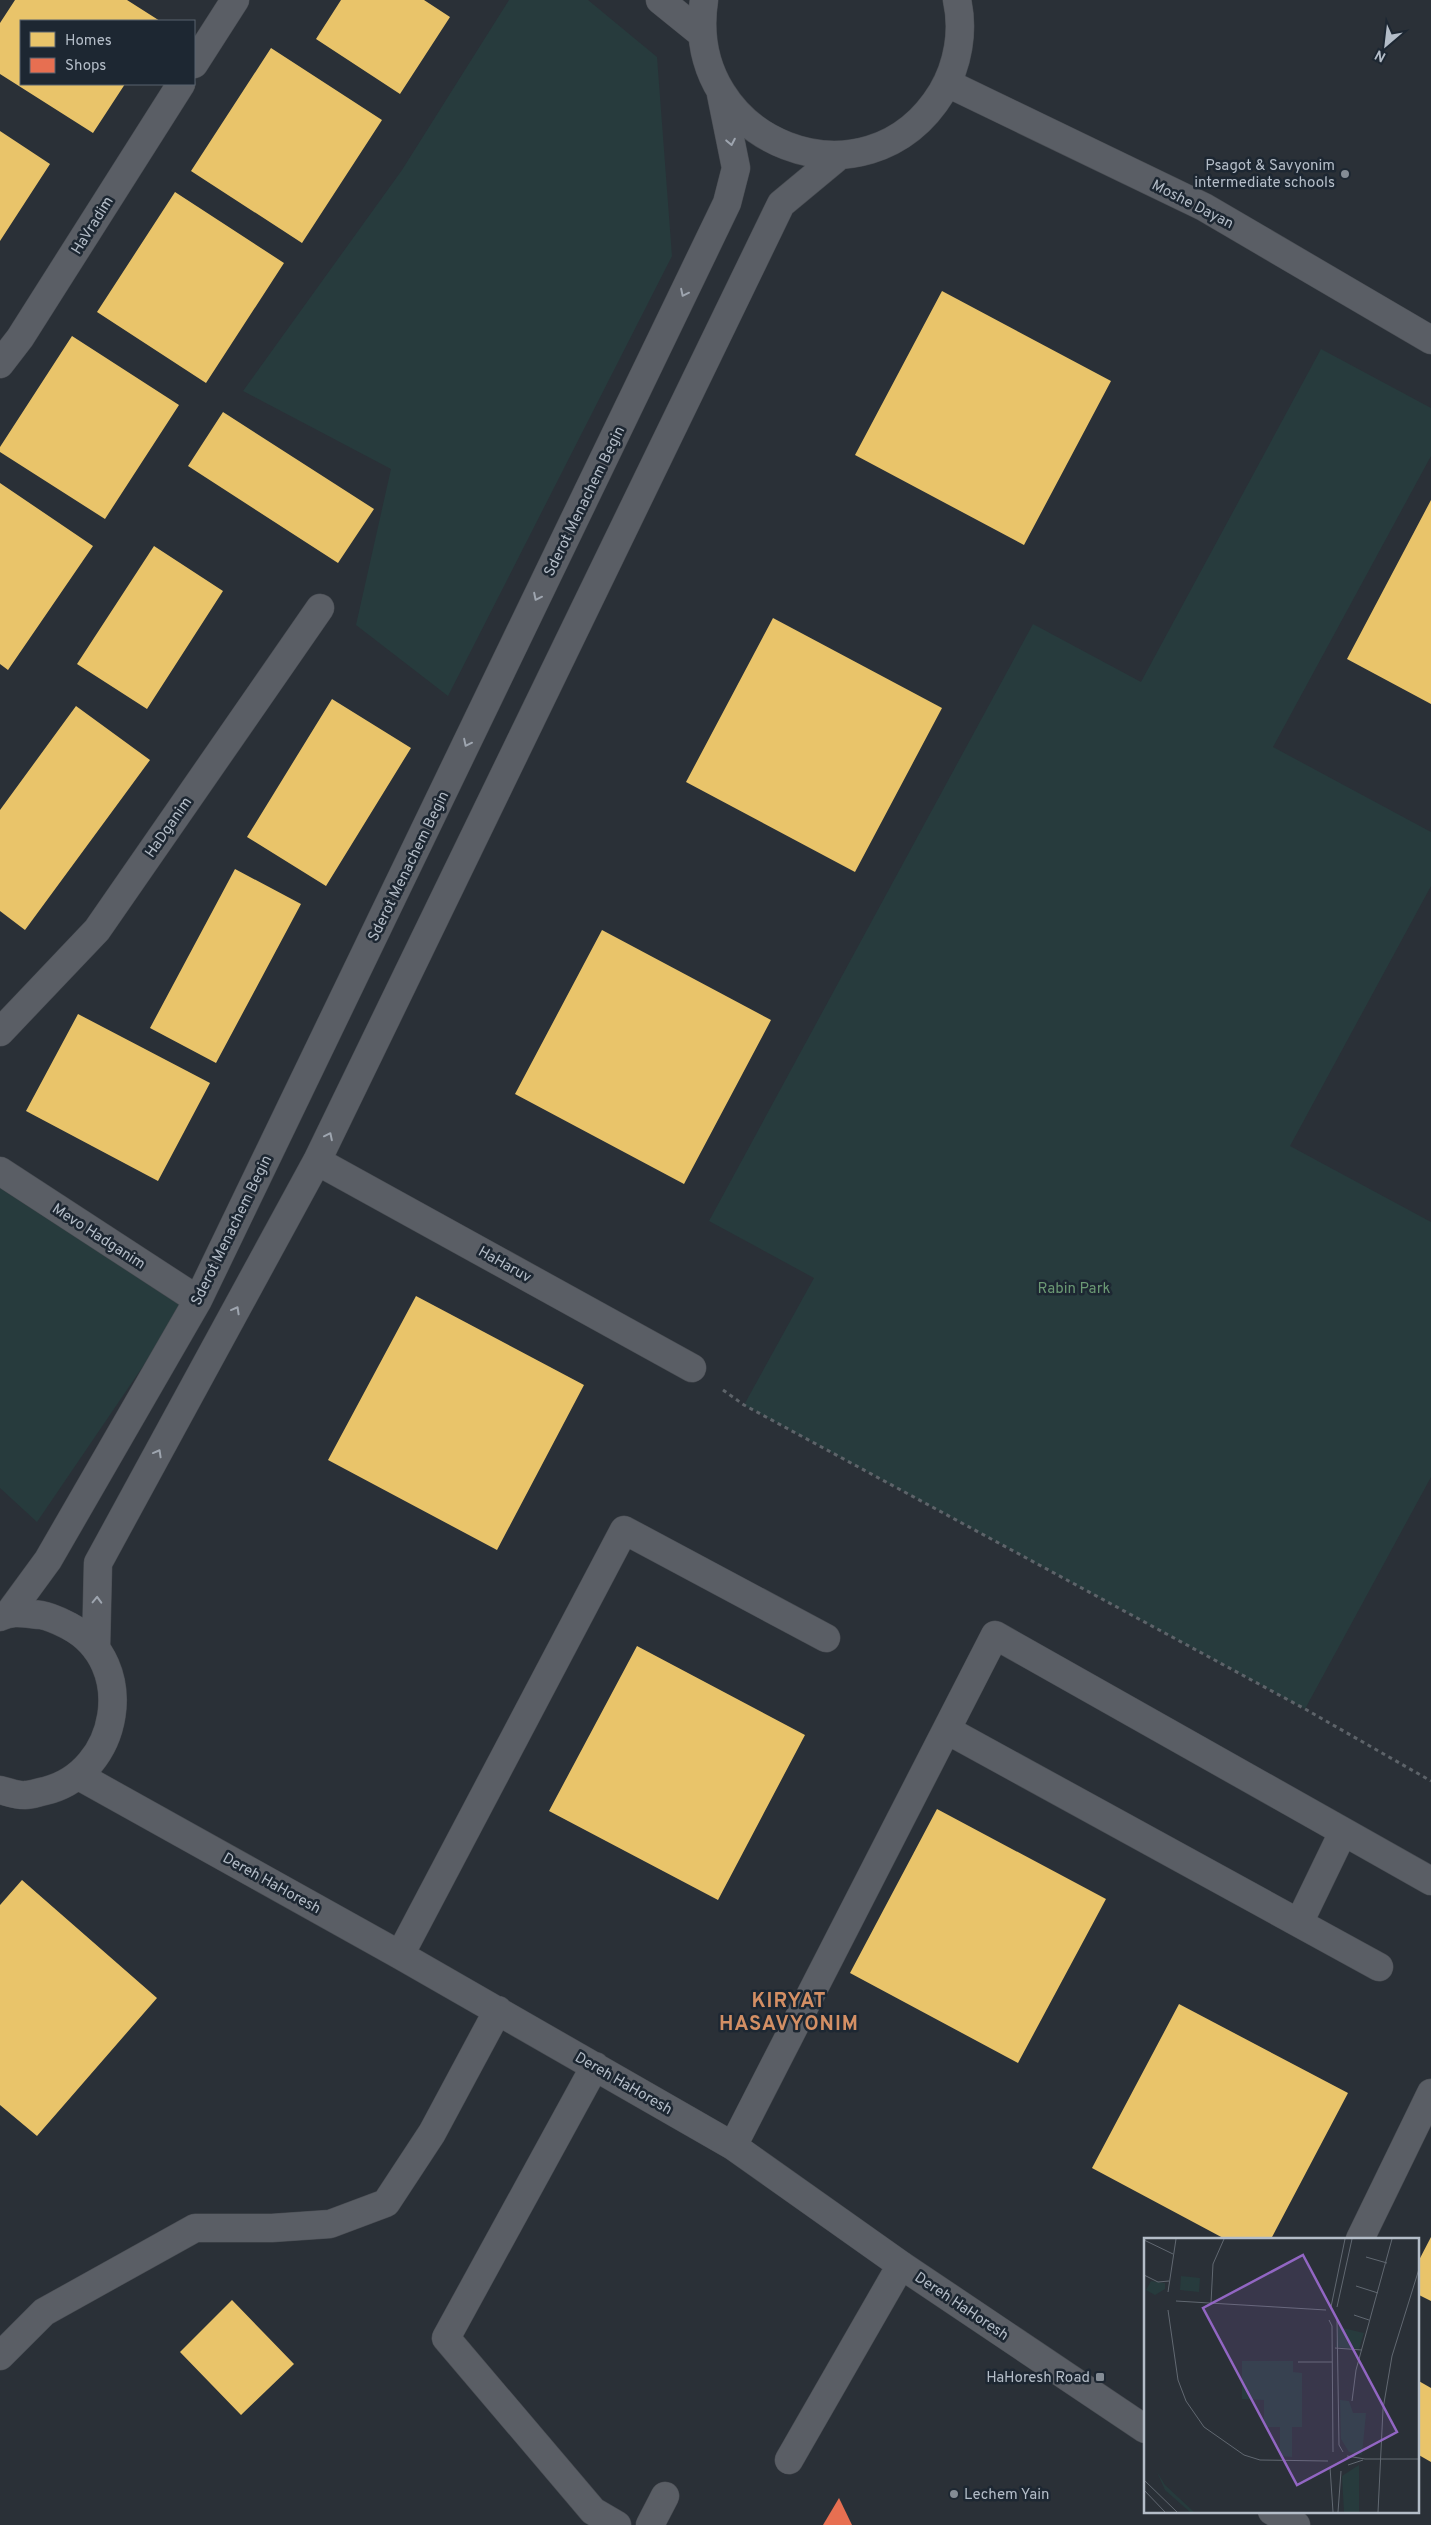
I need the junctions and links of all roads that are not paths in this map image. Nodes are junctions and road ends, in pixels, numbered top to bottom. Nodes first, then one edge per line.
1 (235, 0) edge
2 (660, 0) edge
3 (704, 0) edge
4 (960, 4) edge
5 (702, 34) junction
6 (195, 62) edge
7 (947, 83) junction
8 (181, 85) edge
9 (722, 94) junction
10 (840, 154) junction
11 (1431, 340) edge
12 (0, 364) edge
13 (320, 608) dead end
14 (0, 1032) edge
15 (317, 1161) junction
16 (0, 1172) edge
17 (198, 1300) junction
18 (692, 1368) road end
19 (5, 1615) edge
20 (826, 1638) dead end
21 (96, 1649) junction
22 (946, 1730) junction
23 (79, 1776) junction
24 (1, 1792) edge
25 (1343, 1832) junction
26 (1431, 1881) edge
27 (1299, 1923) junction
28 (400, 1954) junction
29 (1379, 1967) dead end
30 (498, 2010) junction
31 (595, 2066) junction
32 (1431, 2093) edge
33 (734, 2146) junction
34 (1360, 2238) edge
35 (901, 2265) junction
36 (0, 2356) edge
37 (1144, 2428) edge
38 (789, 2460) dead end
39 (665, 2496) dead end
40 (1274, 2512) edge
41 (617, 2525) edge
42 (650, 2525) edge
43 (1296, 2525) edge

1 - 6 street
2 - 5 street
3 - 5 street
4 - 7 street
5 - 9 street
7 - 10 street
7 - 11 street, Moshe Dayan
8 - 12 street, HaVradim
9 - 10 street
9 -> 17 street, Sderot Menachem Begin
15 -> 10 street
13 - 14 street, HaDganim
15 - 18 street, HaHaruv
21 -> 15 street
16 - 17 street, Mevo Hadganim
17 - 19 street, Sderot Menachem Begin
19 - 21 street
20 - 28 street
21 - 23 street
22 - 25 street
22 - 27 street
22 - 33 street
23 - 24 street
23 - 28 street, Dereh HaHoresh
25 - 26 street
25 - 27 street
27 - 29 street
28 - 30 street, Dereh HaHoresh
30 - 31 street, Dereh HaHoresh
30 - 36 street
31 - 33 street, Dereh HaHoresh
31 - 41 street
32 - 34 street
33 - 35 street, Dereh HaHoresh
35 - 37 street, Dereh HaHoresh
35 - 38 street
39 - 42 street
40 - 43 street

